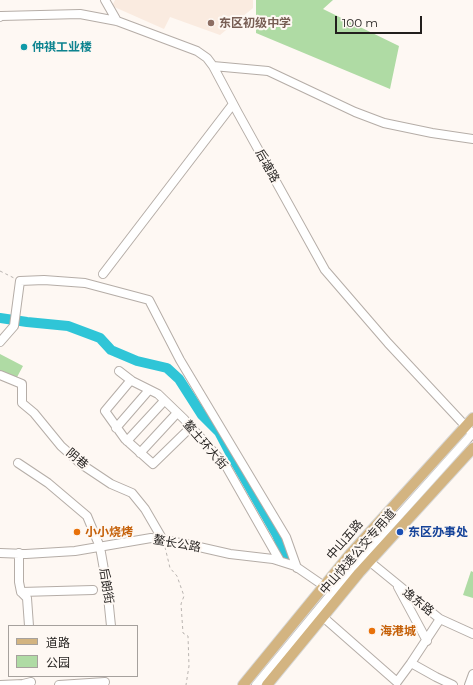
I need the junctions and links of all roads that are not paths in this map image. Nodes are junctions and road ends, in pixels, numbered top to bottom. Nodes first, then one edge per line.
1 (105, 0) edge
2 (0, 17) edge
3 (117, 21) junction
4 (213, 66) junction
5 (233, 104) junction
6 (473, 139) edge
7 (103, 274) dead end
8 (0, 342) edge
9 (119, 371) dead end
10 (0, 375) edge
11 (131, 380) junction
12 (149, 390) junction
13 (164, 401) junction
14 (177, 413) junction
15 (473, 418) edge
16 (191, 427) junction
17 (116, 428) junction
18 (471, 430) edge
19 (127, 441) junction
20 (473, 448) edge
21 (140, 453) junction
22 (18, 463) dead end
23 (163, 540) junction
24 (100, 547) junction
25 (0, 553) edge
26 (19, 553) junction
27 (280, 561) junction
28 (369, 561) junction
29 (297, 568) junction
30 (396, 584) junction
31 (324, 586) junction
32 (93, 590) dead end
33 (22, 592) junction
34 (323, 617) junction
35 (440, 619) junction
36 (29, 625) edge
37 (111, 625) edge
38 (473, 634) edge
39 (427, 641) junction
40 (411, 664) junction
41 (473, 674) edge
42 (31, 681) edge
43 (105, 681) edge
44 (0, 685) edge
45 (59, 685) edge
46 (243, 685) edge
47 (247, 685) edge
48 (256, 685) edge
49 (267, 685) edge
50 (453, 685) edge
51 (469, 685) edge

1 - 3 street
2 - 3 street, 后塘路
3 - 4 street, 后塘路
4 - 5 street, 后塘路
4 - 6 street
5 - 7 street
5 - 18 street, 后塘路
8 - 29 street
9 - 11 street, 鳌土环大街
10 - 23 street, 阴巷
11 - 12 street, 鳌土环大街
11 - 17 street
12 - 13 street, 鳌土环大街
12 - 17 street
13 - 14 street, 鳌土环大街
13 - 19 street
14 - 16 street, 鳌土环大街
14 - 21 street
15 - 18 main road, 中山五路
16 - 21 street
16 - 27 street, 鳌土环大街
17 - 19 street
18 - 31 main road, 中山五路
18 - 47 street, 中山快速公交专用道
18 - 48 street, 中山快速公交专用道
19 - 21 street
20 - 28 main road
22 - 24 street, 后朗街
23 - 24 street, 鳌长公路
23 - 27 street, 鳌长公路
24 - 26 street, 鳌长公路
24 - 37 street, 后朗街
25 - 26 street, 鳌长公路
26 - 33 street
27 - 29 street, 鳌长公路
28 - 30 street, 逸东路
28 - 34 main road
29 - 31 street, 鳌长公路
30 - 35 street, 逸东路
30 - 39 street
31 - 46 main road, 中山五路
32 - 33 street
33 - 36 street
34 - 40 street
34 - 49 main road
35 - 38 street, 逸东路
35 - 39 street
39 - 40 street
40 - 50 street
41 - 51 street
42 - 44 street
43 - 45 street

